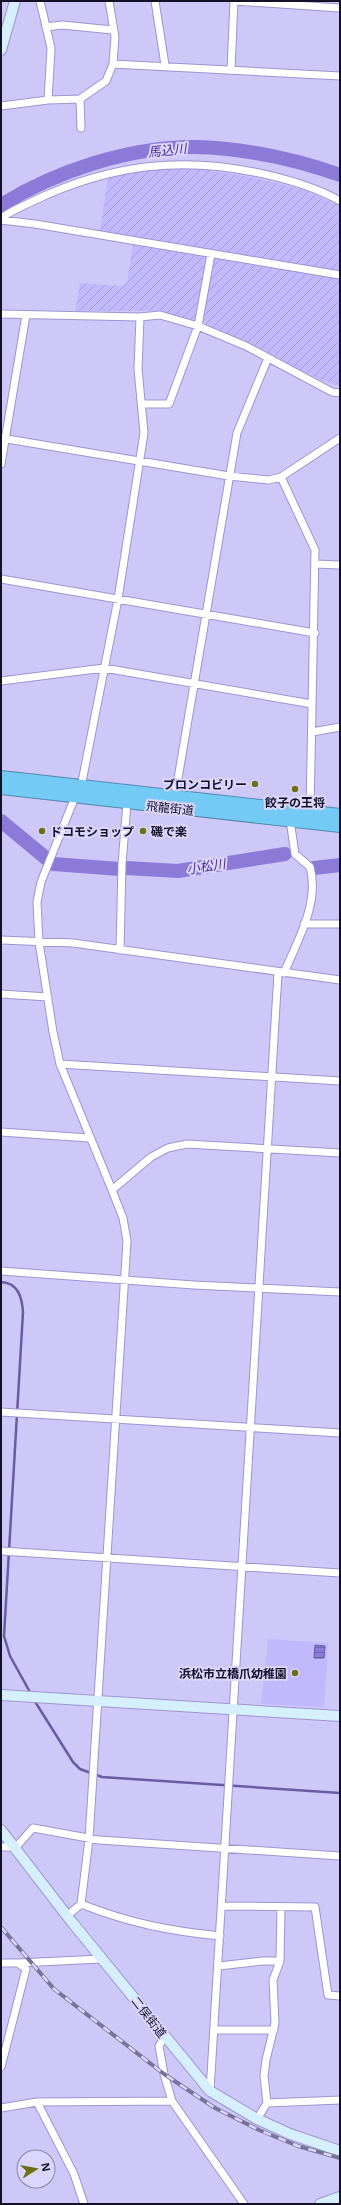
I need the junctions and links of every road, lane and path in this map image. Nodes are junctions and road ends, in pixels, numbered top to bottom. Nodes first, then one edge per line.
1 (16, 1) edge
2 (40, 1) edge
3 (109, 1) edge
4 (155, 1) edge
5 (234, 1) edge
6 (340, 8) edge
7 (46, 27) junction
8 (113, 30) junction
9 (1, 49) edge
10 (113, 64) junction
11 (165, 65) junction
12 (231, 70) junction
13 (340, 76) edge
14 (80, 99) junction
15 (48, 100) junction
16 (1, 106) edge
17 (81, 128) dead end
18 (340, 201) edge
19 (1, 219) edge
20 (211, 254) junction
21 (340, 275) edge
22 (1, 314) edge
23 (26, 315) junction
24 (140, 317) junction
25 (198, 326) junction
26 (268, 358) junction
27 (340, 393) edge
28 (142, 404) junction
29 (3, 438) edge
30 (340, 438) edge
31 (141, 460) junction
32 (1, 464) edge
33 (230, 476) junction
34 (281, 476) junction
35 (315, 564) junction
36 (340, 565) edge
37 (1, 579) edge
38 (118, 599) junction
39 (205, 614) junction
40 (315, 633) junction
41 (104, 668) junction
42 (1, 681) edge
43 (194, 683) junction
44 (312, 704) junction
45 (340, 727) edge
46 (312, 732) junction
47 (1, 777) edge
48 (1, 788) edge
49 (78, 792) junction
50 (175, 796) junction
51 (127, 803) junction
52 (310, 812) junction
53 (340, 815) edge
54 (290, 820) junction
55 (340, 826) edge
56 (304, 924) junction
57 (340, 924) edge
58 (1, 940) edge
59 (39, 942) junction
60 (120, 950) junction
61 (281, 973) junction
62 (340, 980) edge
63 (1, 994) edge
64 (48, 997) junction
65 (60, 1064) junction
66 (272, 1077) junction
67 (340, 1081) edge
68 (1, 1132) edge
69 (89, 1138) junction
70 (266, 1149) junction
71 (340, 1153) edge
72 (112, 1190) junction
73 (1, 1271) edge
74 (124, 1280) junction
75 (259, 1288) junction
76 (340, 1292) edge
77 (1, 1412) edge
78 (115, 1419) junction
79 (251, 1427) junction
80 (340, 1433) edge
81 (2, 1551) edge
82 (106, 1558) junction
83 (242, 1567) junction
84 (340, 1573) edge
85 (1, 1695) edge
86 (98, 1700) junction
87 (234, 1710) junction
88 (340, 1716) edge
89 (1, 1830) edge
90 (89, 1839) junction
91 (1, 1847) edge
92 (16, 1847) junction
93 (225, 1849) junction
94 (340, 1856) edge
95 (81, 1904) junction
96 (222, 1906) junction
97 (281, 1906) junction
98 (67, 1916) junction
99 (220, 1936) junction
100 (101, 1958) junction
101 (280, 1962) junction
102 (1, 1963) edge
103 (18, 1963) junction
104 (219, 1966) junction
105 (340, 1996) edge
106 (214, 2030) junction
107 (274, 2030) junction
108 (164, 2038) junction
109 (1, 2067) edge
110 (210, 2091) junction
111 (340, 2100) edge
112 (172, 2101) junction
113 (38, 2102) junction
114 (267, 2103) junction
115 (1, 2108) edge
116 (257, 2119) junction
117 (340, 2151) edge
118 (340, 2197) edge
119 (84, 2204) edge
120 (244, 2204) edge
121 (320, 2204) edge

1 - 9 street
2 - 7 street
3 - 8 street
4 - 11 street
5 - 6 street
5 - 12 street
7 - 8 street
7 - 15 street
8 - 10 street
10 - 11 street
10 - 14 street
11 - 12 street
12 - 13 street
14 - 15 street
14 - 17 street
15 - 16 street
18 - 19 street
19 - 20 street
20 - 21 street
20 - 25 street
22 - 23 street
23 - 24 street
23 - 29 street
24 - 25 street
24 - 28 street
25 - 26 street
25 - 28 street
26 - 27 street
26 - 33 street
28 - 31 street
29 - 31 street
29 - 32 street
30 - 34 street
31 - 33 street
31 - 38 street
33 - 34 street
33 - 39 street
34 - 35 street
35 - 36 street
35 - 40 street
37 - 38 street
38 - 39 street
38 - 41 street
39 - 40 street
39 - 43 street
40 - 44 street
41 - 42 street
41 - 43 street
41 - 49 street
43 - 44 street
43 - 50 street
44 - 46 street
45 - 46 street
46 - 52 street
47 - 49 highway, 飛龍街道
48 - 49 highway, 飛龍街道
49 - 50 highway, 飛龍街道
49 - 51 highway, 飛龍街道
49 - 59 street
50 - 52 highway, 飛龍街道
51 - 54 highway, 飛龍街道
51 - 60 street
52 - 53 highway, 飛龍街道
54 - 55 highway, 飛龍街道
54 - 56 street
56 - 57 street
56 - 61 street
58 - 59 street
59 - 60 street
59 - 64 street
60 - 61 street
61 - 62 street
61 - 66 street
63 - 64 street
64 - 65 street
65 - 66 street
65 - 69 street
66 - 67 street
66 - 70 street
68 - 69 street
69 - 72 street
70 - 71 street
70 - 72 street
70 - 75 street
72 - 74 street
73 - 74 street
74 - 75 street
74 - 78 street
75 - 76 street
75 - 79 street
77 - 78 street
78 - 79 street
78 - 82 street
79 - 80 street
79 - 83 street
81 - 82 street
82 - 83 street
82 - 86 street
83 - 84 street
83 - 87 street
85 - 86 street
86 - 87 street
86 - 90 street
87 - 88 street
87 - 93 street
89 - 92 street, 二俣街道
90 - 92 street
90 - 93 street
90 - 95 street
91 - 92 street
92 - 98 street, 二俣街道
93 - 94 street
93 - 96 street
95 - 98 street
95 - 99 street
96 - 97 street
96 - 99 street
97 - 101 street
97 - 105 street
98 - 100 street, 二俣街道
99 - 104 street
100 - 103 street
100 - 108 street, 二俣街道
101 - 104 street
101 - 107 street
102 - 103 street
103 - 109 street
104 - 106 street
106 - 107 street
106 - 110 street
107 - 114 street
108 - 110 street, 二俣街道
108 - 112 street
110 - 116 street, 二俣街道
111 - 114 street
112 - 113 street
112 - 120 street
113 - 115 street
113 - 119 street
114 - 116 street
116 - 117 street, 二俣街道
118 - 121 street

